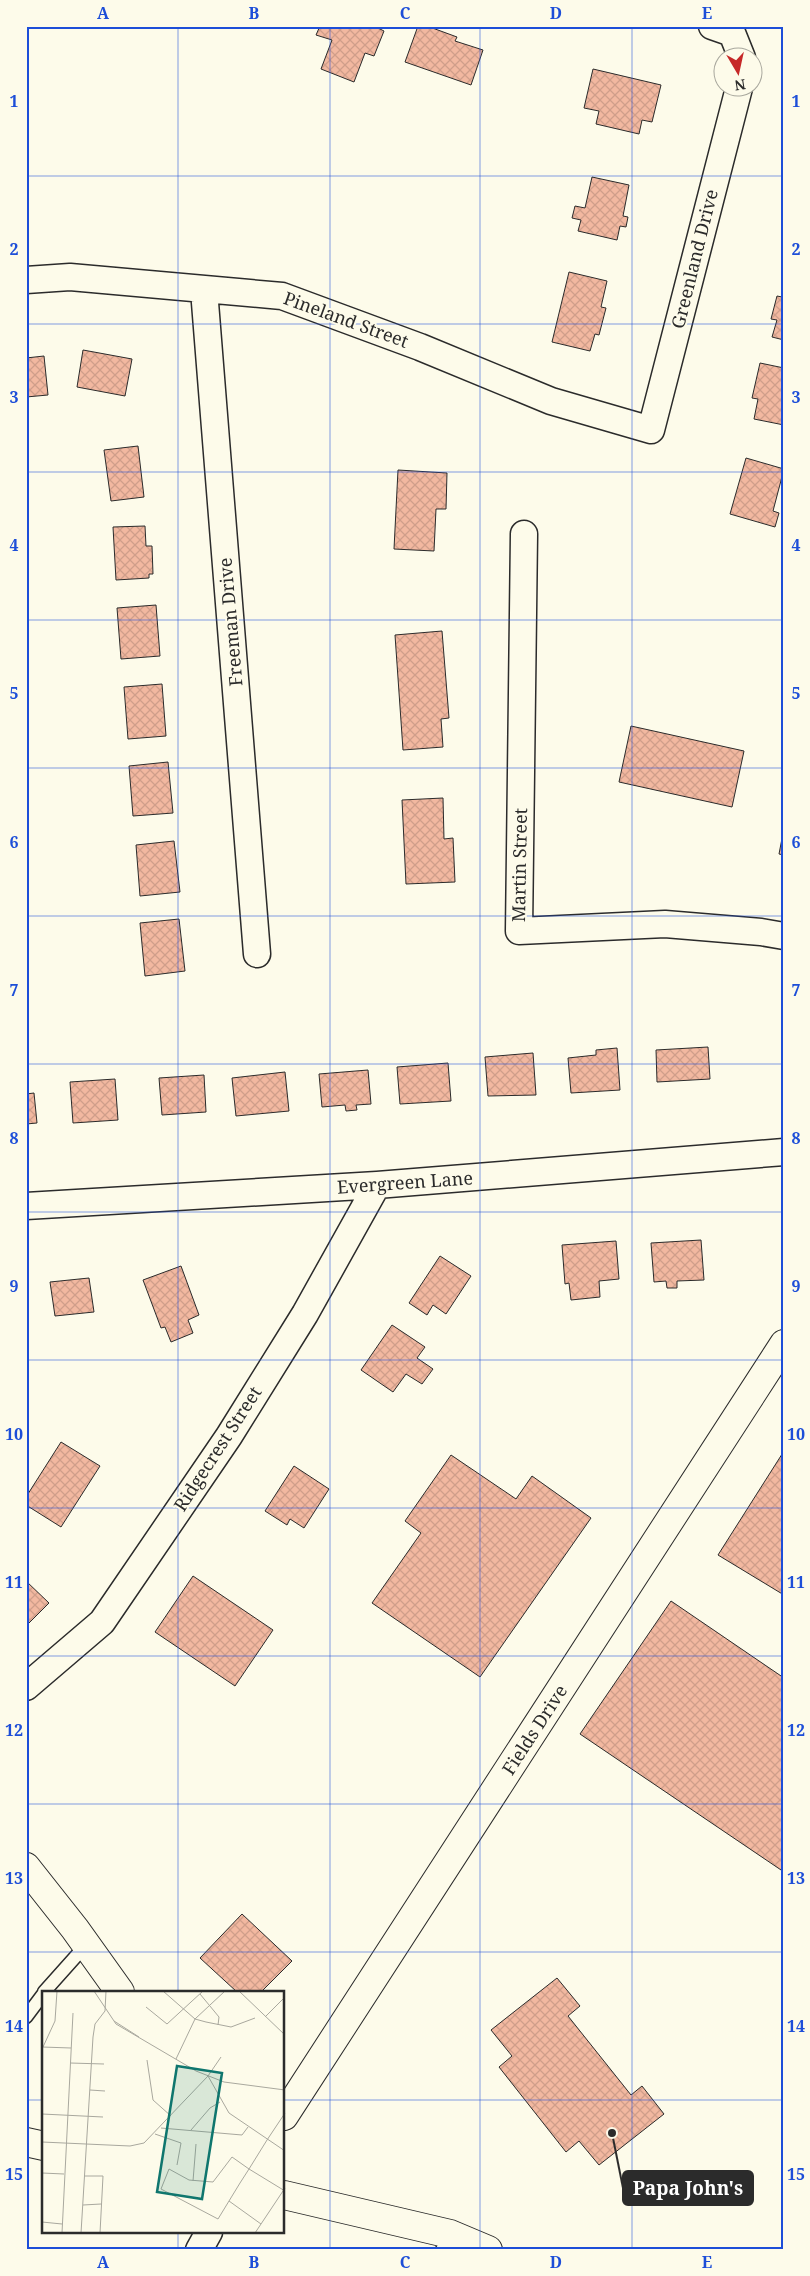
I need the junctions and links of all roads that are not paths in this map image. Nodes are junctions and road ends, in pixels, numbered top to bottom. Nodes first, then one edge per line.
1 (722, 30) edge
2 (735, 48) edge
3 (735, 98) edge
4 (26, 280) edge
5 (204, 290) junction
6 (651, 430) joint
7 (524, 534) dead end
8 (784, 936) edge
9 (257, 954) dead end
10 (784, 1152) edge
11 (377, 1186) junction
12 (26, 1206) edge
13 (784, 1344) edge
14 (776, 1371) edge
15 (26, 1687) edge
16 (26, 1867) edge
17 (86, 1944) junction
18 (45, 1991) edge
19 (119, 1991) edge
20 (42, 1995) edge
21 (26, 2017) edge
22 (285, 2114) edge
23 (26, 2142) edge
24 (42, 2146) edge
25 (285, 2195) edge
26 (208, 2234) edge
27 (446, 2242) edge
28 (199, 2250) edge
29 (488, 2250) edge

1 - 2 street
3 - 6 street, Greenland Drive
4 - 5 street, Pineland Street
5 - 6 street, Pineland Street
5 - 9 street, Freeman Drive
7 - 8 street, Martin Street
10 - 11 street, Evergreen Lane
11 - 12 street, Evergreen Lane
11 - 15 street, Ridgecrest Street
13 - 14 street, Fields Drive
14 - 22 street, Fields Drive
16 - 17 street
17 - 18 lane
17 - 19 street
20 - 21 lane
23 - 24 street
25 - 27 street
26 - 28 street
27 - 29 street

